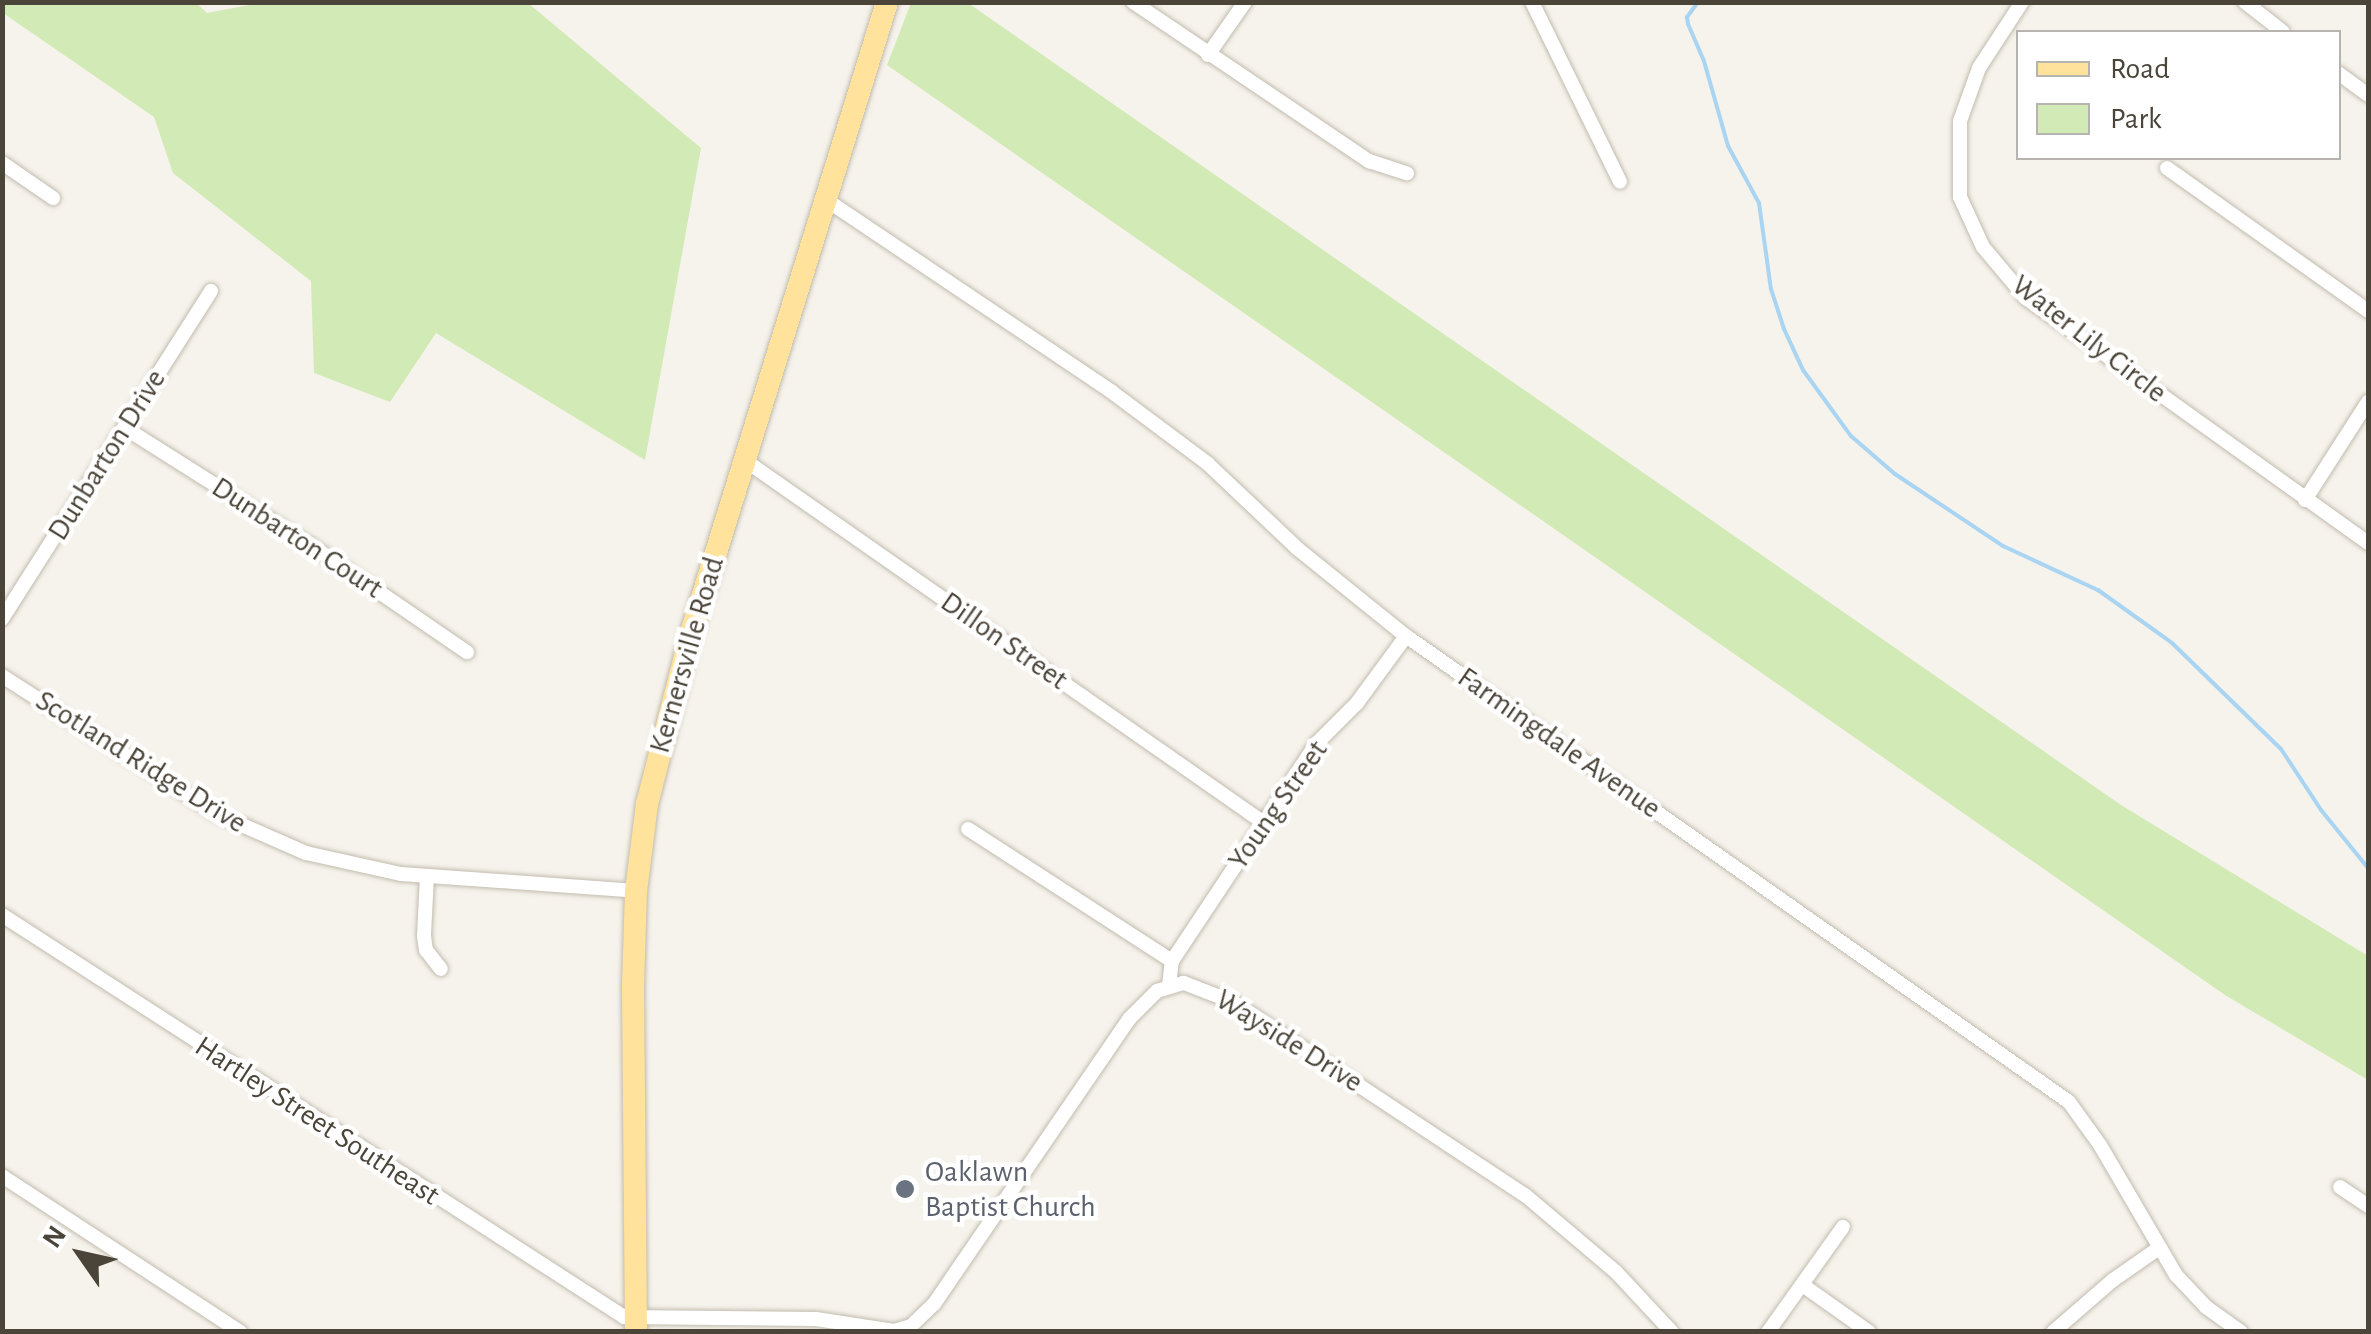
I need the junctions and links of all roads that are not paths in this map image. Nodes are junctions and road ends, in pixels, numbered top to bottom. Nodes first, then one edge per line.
1 (887, 2) edge
2 (1133, 2) edge
3 (1245, 2) edge
4 (1532, 2) edge
5 (2022, 2) edge
6 (2245, 2) edge
7 (2280, 30) edge
8 (1208, 55) junction
9 (2341, 75) edge
10 (2368, 95) edge
11 (2, 163) edge
12 (2167, 168) dead end
13 (1407, 173) dead end
14 (1620, 182) dead end
15 (53, 198) dead end
16 (825, 200) junction
17 (211, 292) dead end
18 (2368, 311) edge
19 (2368, 402) edge
20 (125, 428) junction
21 (744, 459) junction
22 (2305, 500) junction
23 (2368, 543) edge
24 (2, 619) edge
25 (1406, 636) junction
26 (466, 652) dead end
27 (2, 676) edge
28 (1264, 823) junction
29 (968, 829) dead end
30 (428, 876) junction
31 (636, 892) junction
32 (2, 915) edge
33 (1172, 961) junction
34 (441, 969) dead end
35 (1169, 986) junction
36 (2, 1176) edge
37 (2340, 1187) dead end
38 (2368, 1206) edge
39 (1843, 1226) dead end
40 (2160, 1248) junction
41 (1804, 1286) junction
42 (636, 1325) edge
43 (906, 1330) edge
44 (240, 1332) edge
45 (1672, 1332) edge
46 (1768, 1332) edge
47 (1869, 1332) edge
48 (2053, 1332) edge
49 (2241, 1332) edge

1 - 16 main road, Kernersville Road
2 - 8 street
3 - 8 street
4 - 14 street
5 - 22 street, Water Lily Circle
6 - 7 street
8 - 13 street
9 - 10 street
11 - 15 street
12 - 18 street
16 - 21 main road, Kernersville Road
16 - 25 street, Farmingdale Avenue
17 - 20 street, Dunbarton Drive
19 - 22 street
20 - 24 street, Dunbarton Drive
20 - 26 street, Dunbarton Court
21 - 28 street, Dillon Street
21 - 31 main road, Kernersville Road
22 - 23 street, Water Lily Circle
25 - 28 street, Young Street
25 - 40 street, Farmingdale Avenue
27 - 30 street, Scotland Ridge Drive
28 - 33 street, Young Street
29 - 33 street
30 - 31 street, Scotland Ridge Drive
30 - 34 street
31 - 42 main road, Kernersville Road
32 - 42 street, Hartley Street Southeast
33 - 35 street, Young Street
35 - 43 street
35 - 45 street, Wayside Drive
36 - 44 street
37 - 38 street
39 - 41 street
40 - 48 street
40 - 49 street, Farmingdale Avenue
41 - 46 street
41 - 47 street
42 - 43 street

